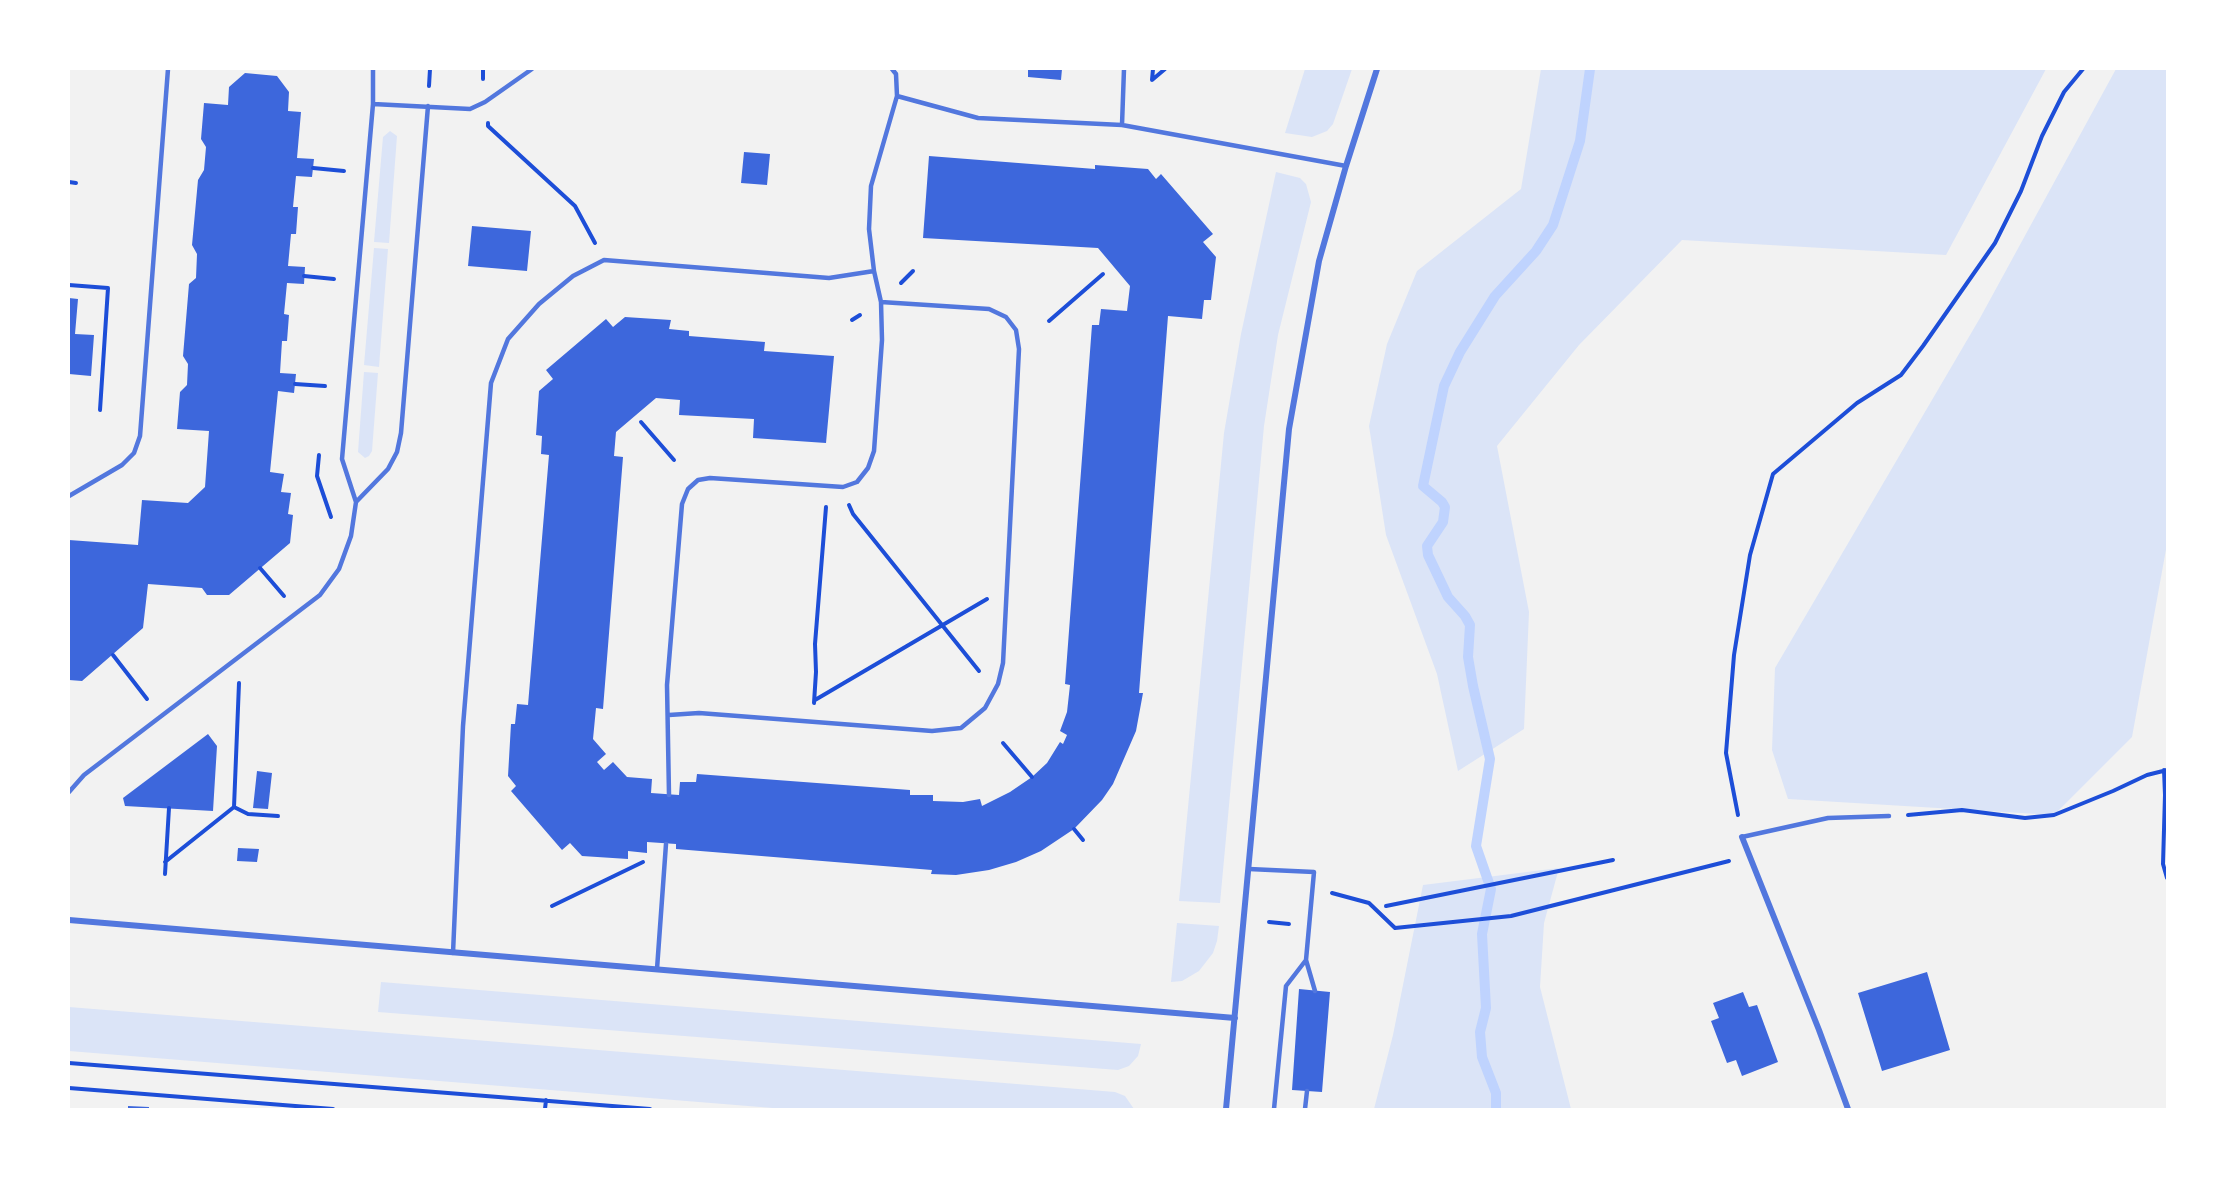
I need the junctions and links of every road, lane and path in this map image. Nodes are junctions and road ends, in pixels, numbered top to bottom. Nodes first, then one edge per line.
1 (168, 69) edge
2 (373, 69) edge
3 (483, 69) edge
4 (532, 69) edge
5 (892, 69) edge
6 (1124, 69) edge
7 (1153, 69) edge
8 (1165, 69) edge
9 (1377, 69) edge
10 (2083, 69) edge
11 (897, 96) junction
12 (485, 102) junction
13 (373, 104) junction
14 (428, 106) junction
15 (1122, 125) junction
16 (345, 159) dead end
17 (1346, 166) junction
18 (313, 168) dead end
19 (344, 171) junction
20 (343, 181) dead end
21 (69, 182) edge
22 (76, 183) dead end
23 (604, 260) junction
24 (335, 270) dead end
25 (874, 271) junction
26 (1103, 274) dead end
27 (304, 276) dead end
28 (334, 279) junction
29 (69, 285) edge
30 (333, 289) dead end
31 (881, 302) junction
32 (1049, 321) dead end
33 (326, 375) dead end
34 (295, 384) dead end
35 (325, 386) junction
36 (324, 397) dead end
37 (100, 410) dead end
38 (641, 422) dead end
39 (319, 453) dead end
40 (674, 460) dead end
41 (828, 486) junction
42 (843, 487) junction
43 (69, 496) edge
44 (356, 502) junction
45 (332, 522) dead end
46 (260, 568) dead end
47 (1007, 591) junction
48 (290, 592) dead end
49 (284, 596) junction
50 (276, 603) dead end
51 (942, 626) junction
52 (113, 655) dead end
53 (238, 657) junction
54 (998, 684) junction
55 (156, 693) dead end
56 (147, 699) junction
57 (814, 701) junction
58 (139, 706) dead end
59 (669, 716) junction
60 (812, 722) junction
61 (1003, 743) dead end
62 (2165, 770) edge
63 (1032, 777) dead end
64 (69, 792) edge
65 (669, 795) dead end
66 (234, 807) junction
67 (169, 808) dead end
68 (278, 816) dead end
69 (1889, 816) joint
70 (1074, 829) dead end
71 (1742, 837) junction
72 (1083, 840) dead end
73 (666, 844) dead end
74 (1749, 855) junction
75 (664, 860) junction
76 (1612, 860) dead end
77 (165, 862) junction
78 (1249, 869) junction
79 (165, 874) dead end
80 (2167, 878) edge
81 (1312, 888) junction
82 (552, 906) dead end
83 (1386, 906) dead end
84 (69, 920) edge
85 (453, 952) junction
86 (1306, 960) junction
87 (657, 969) junction
88 (1315, 990) dead end
89 (1235, 1018) junction
90 (69, 1063) edge
91 (69, 1088) edge
92 (1306, 1091) dead end
93 (546, 1100) junction
94 (333, 1109) edge
95 (545, 1109) edge
96 (650, 1109) edge
97 (1226, 1109) edge
98 (1274, 1109) edge
99 (1305, 1109) edge
100 (1848, 1109) edge

1 - 43 lane
2 - 13 lane
3 - 12 path
4 - 12 lane
5 - 11 lane
6 - 15 lane
7 - 8 path
9 - 17 street
10 - 71 path
11 - 15 lane
11 - 25 lane
12 - 14 lane
12 - 23 path
13 - 14 lane
13 - 44 lane
14 - 44 lane
15 - 17 lane
16 - 19 path
17 - 78 street
18 - 19 path
19 - 20 path
21 - 22 path
23 - 25 lane
23 - 85 lane
24 - 28 path
25 - 31 lane
26 - 32 path
27 - 28 path
28 - 30 path
29 - 37 path
31 - 42 lane
31 - 47 lane
33 - 35 path
34 - 35 path
35 - 36 path
38 - 40 path
39 - 45 path
41 - 42 lane
41 - 57 path
41 - 59 lane
42 - 51 path
44 - 53 lane
46 - 49 path
47 - 51 path
47 - 54 lane
48 - 49 path
49 - 50 path
51 - 54 path
51 - 57 path
52 - 56 path
53 - 64 lane
53 - 66 path
54 - 60 lane
55 - 56 path
56 - 58 path
57 - 60 path
59 - 60 lane
59 - 65 lane
61 - 63 path
62 - 69 path
62 - 80 path
66 - 68 path
66 - 77 path
67 - 77 path
69 - 71 lane
70 - 72 path
71 - 74 street
73 - 75 lane
74 - 81 path
74 - 100 street
75 - 82 path
75 - 87 lane
76 - 83 path
77 - 79 path
78 - 81 lane
78 - 89 street
81 - 86 lane
84 - 85 street
85 - 87 street
86 - 88 lane
86 - 98 lane
87 - 89 street
89 - 97 street
90 - 93 path
91 - 94 path
92 - 99 lane
93 - 95 path
93 - 96 path

